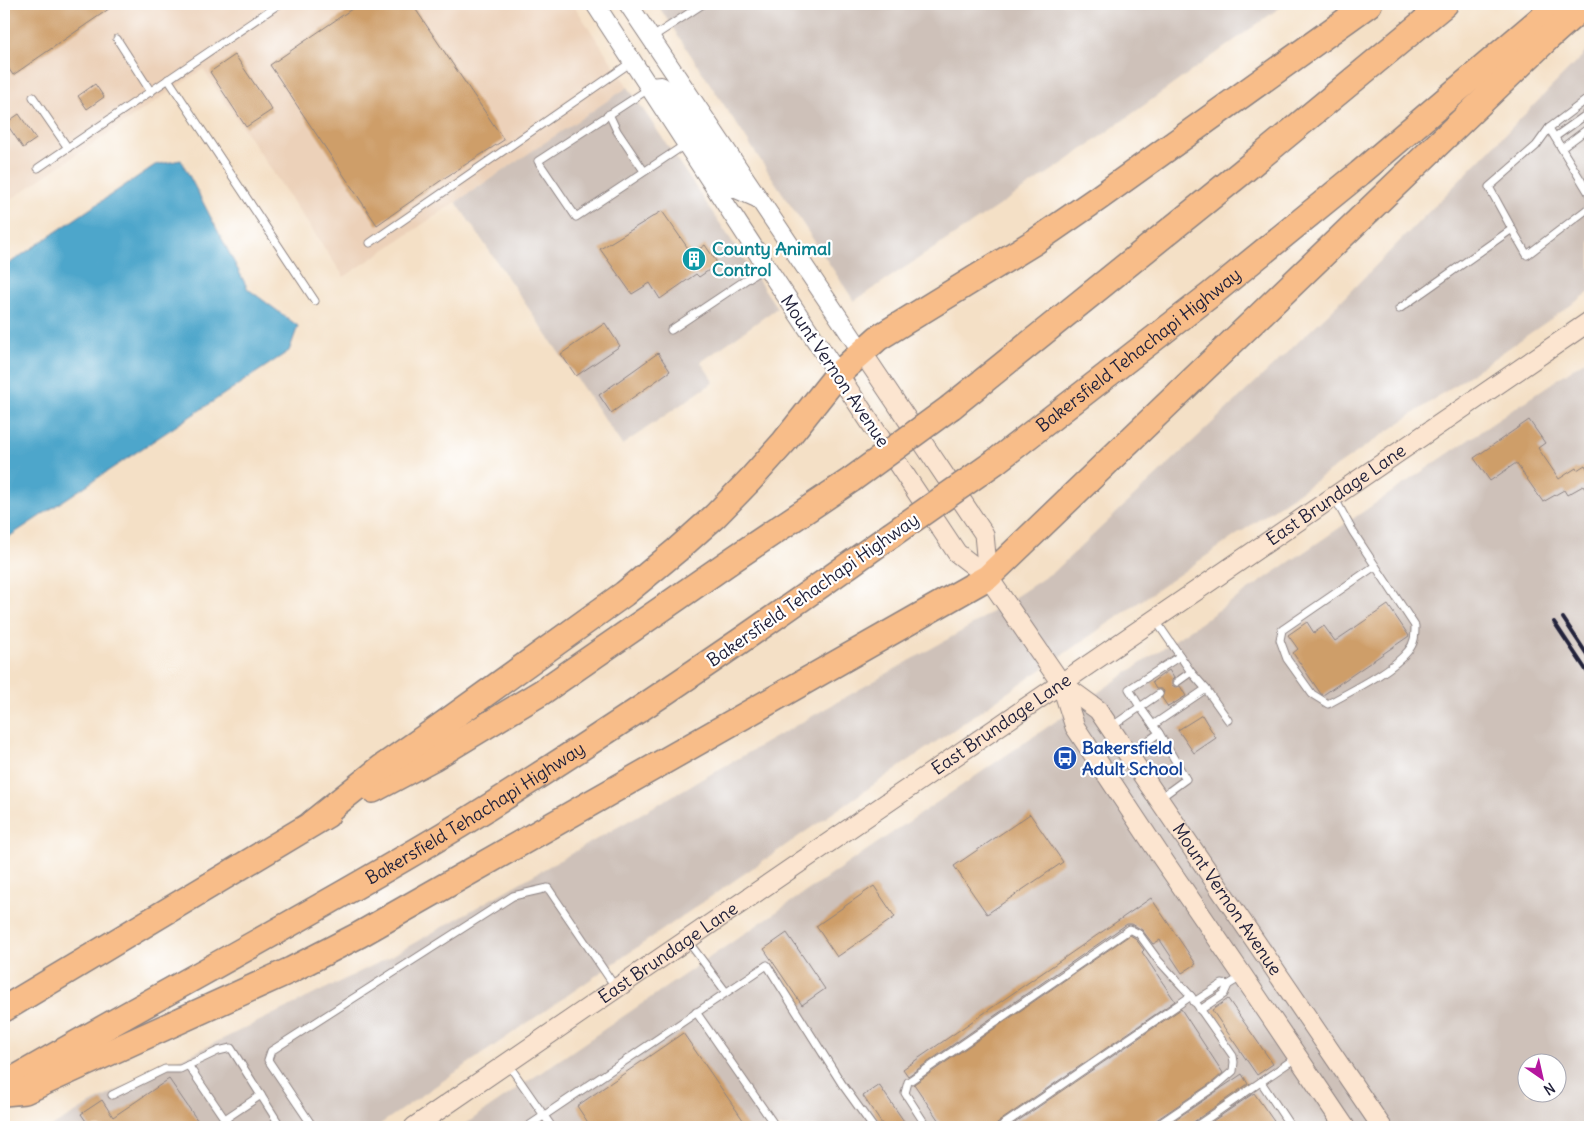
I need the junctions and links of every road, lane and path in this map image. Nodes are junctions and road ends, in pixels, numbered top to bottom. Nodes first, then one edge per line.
1 (279, 4) edge
2 (595, 4) edge
3 (628, 4) edge
4 (703, 4) edge
5 (1369, 4) edge
6 (1445, 4) edge
7 (1558, 4) edge
8 (1586, 4) edge
9 (651, 38) junction
10 (117, 39) dead end
11 (633, 61) junction
12 (168, 79) junction
13 (650, 87) junction
14 (151, 92) junction
15 (33, 97) dead end
16 (1590, 97) edge
17 (1590, 112) edge
18 (609, 114) junction
19 (1590, 126) edge
20 (1549, 128) junction
21 (1555, 137) junction
22 (686, 144) junction
23 (68, 148) junction
24 (1562, 148) junction
25 (38, 168) dead end
26 (644, 171) junction
27 (1590, 196) edge
28 (759, 199) junction
29 (1590, 207) edge
30 (1512, 229) junction
31 (370, 243) dead end
32 (766, 266) junction
33 (315, 301) dead end
34 (1399, 309) dead end
35 (1590, 321) edge
36 (671, 330) dead end
37 (862, 352) junction
38 (838, 374) junction
39 (1334, 497) junction
40 (1375, 566) junction
41 (988, 577) junction
42 (1155, 620) junction
43 (1180, 656) junction
44 (1191, 672) junction
45 (1177, 682) dead end
46 (1061, 684) junction
47 (1206, 689) junction
48 (1159, 694) dead end
49 (1140, 707) junction
50 (1228, 720) dead end
51 (1153, 725) junction
52 (1110, 727) junction
53 (1159, 733) junction
54 (1129, 755) junction
55 (1159, 799) junction
56 (312, 823) junction
57 (687, 940) junction
58 (1236, 980) junction
59 (616, 988) junction
60 (726, 992) junction
61 (1192, 999) junction
62 (4, 1010) edge
63 (1200, 1010) junction
64 (696, 1012) junction
65 (1297, 1057) junction
66 (507, 1063) junction
67 (188, 1065) junction
68 (1260, 1082) junction
69 (4, 1084) edge
70 (4, 1093) edge
71 (112, 1095) dead end
72 (260, 1095) junction
73 (1365, 1103) junction
74 (544, 1115) junction
75 (225, 1119) junction
76 (1343, 1123) edge
77 (230, 1127) edge
78 (281, 1127) edge
79 (313, 1127) edge
80 (414, 1127) edge
81 (527, 1127) edge
82 (552, 1127) edge
83 (776, 1127) edge
84 (873, 1127) edge
85 (927, 1127) edge
86 (1000, 1127) edge
87 (1155, 1127) edge
88 (1195, 1127) edge
89 (1291, 1127) edge
90 (1382, 1127) edge

1 - 12 lane
2 - 11 street, Mount Vernon Avenue
3 - 9 street, Mount Vernon Avenue
4 - 9 lane
5 - 37 highway
6 - 56 highway, bridge
7 - 69 highway, Bakersfield Tehachapi Highway, bridge
8 - 41 highway
9 - 28 street, Mount Vernon Avenue
10 - 14 lane
11 - 13 street, Mount Vernon Avenue
11 - 31 lane
12 - 14 lane
12 - 33 lane
13 - 18 lane
13 - 22 street, Mount Vernon Avenue
13 - 28 street
14 - 23 lane
15 - 23 lane
16 - 20 lane
17 - 21 lane
18 - 26 lane
18 - 26 lane
19 - 24 lane
20 - 21 lane
20 - 30 lane
21 - 24 lane
22 - 26 lane
22 - 32 street, Mount Vernon Avenue
23 - 25 lane
24 - 27 lane
28 - 37 street, Mount Vernon Avenue
29 - 30 lane
30 - 34 lane
32 - 36 lane
32 - 38 street, Mount Vernon Avenue
35 - 39 main road, East Brundage Lane
37 - 38 highway
37 - 41 main road, Mount Vernon Avenue
38 - 41 main road, Mount Vernon Avenue
38 - 56 highway
39 - 40 lane
39 - 42 main road, East Brundage Lane
40 - 40 lane
41 - 46 main road, Mount Vernon Avenue
41 - 70 highway
42 - 43 lane
42 - 46 main road, East Brundage Lane
43 - 44 lane
43 - 49 lane
44 - 45 lane
44 - 47 lane
46 - 52 main road, Mount Vernon Avenue
46 - 57 main road, East Brundage Lane
46 - 58 main road, Mount Vernon Avenue
47 - 50 lane
47 - 51 lane
48 - 49 lane
49 - 51 lane
49 - 52 lane
51 - 53 lane
52 - 54 main road, Mount Vernon Avenue
53 - 54 lane
53 - 55 lane
54 - 55 main road, Mount Vernon Avenue
55 - 73 main road, Mount Vernon Avenue
56 - 62 highway
57 - 59 main road, East Brundage Lane
57 - 60 lane
58 - 61 lane
58 - 63 lane
58 - 65 main road, Mount Vernon Avenue
59 - 66 main road, East Brundage Lane
59 - 79 lane
60 - 64 lane
60 - 84 lane
61 - 63 lane
61 - 85 lane
61 - 86 lane
63 - 87 lane
64 - 74 lane
64 - 83 lane
65 - 68 lane
65 - 76 main road, Mount Vernon Avenue
66 - 74 lane
66 - 80 main road, East Brundage Lane
67 - 71 lane
67 - 72 lane
67 - 75 lane
68 - 88 lane
68 - 89 lane
72 - 75 lane
72 - 78 lane
73 - 76 main road
73 - 90 main road, Mount Vernon Avenue
74 - 81 lane
74 - 82 lane
75 - 77 lane

